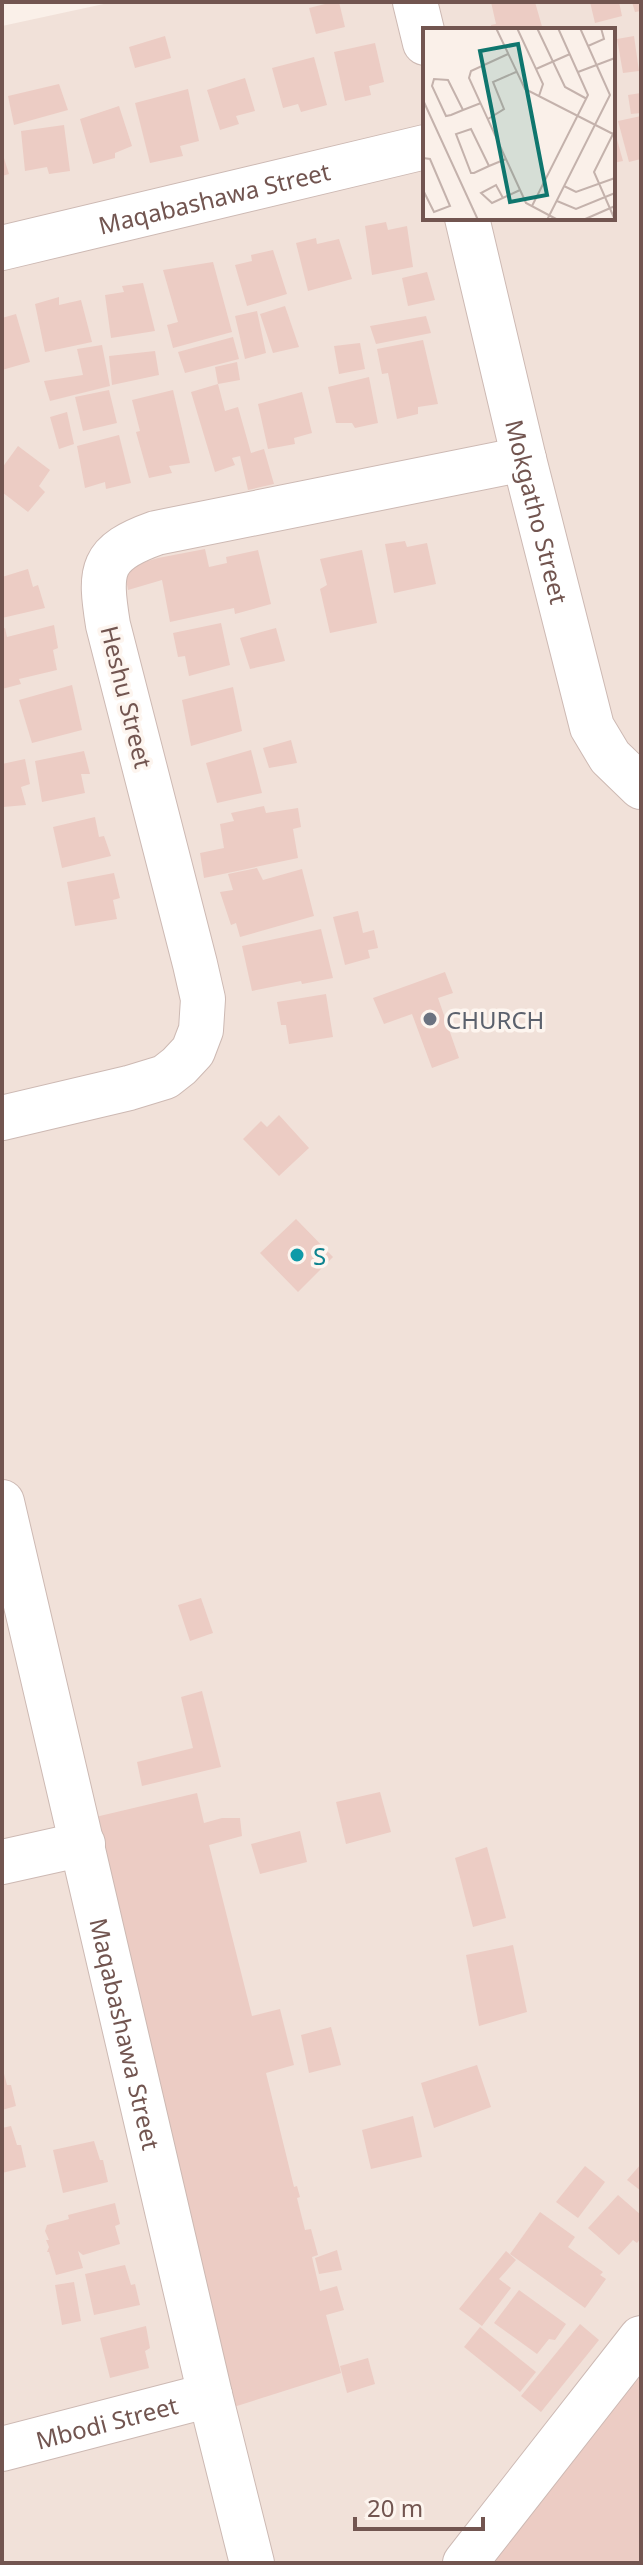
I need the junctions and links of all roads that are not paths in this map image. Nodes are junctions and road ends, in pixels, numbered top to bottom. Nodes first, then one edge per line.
1 (415, 2) edge
2 (423, 35) edge
3 (423, 147) edge
4 (467, 220) edge
5 (2, 248) edge
6 (524, 459) junction
7 (641, 787) edge
8 (2, 1118) edge
9 (2, 1502) edge
10 (83, 1844) junction
11 (2, 1862) edge
12 (641, 2338) edge
13 (210, 2395) junction
14 (2, 2449) edge
15 (252, 2563) edge
16 (465, 2563) edge

1 - 2 street
3 - 5 street, Maqabashawa Street
4 - 6 street, Mokgatho Street
6 - 7 street, Mokgatho Street
6 - 8 street, Heshu Street
9 - 10 street, Maqabashawa Street
10 - 11 street
10 - 13 street, Maqabashawa Street
12 - 16 street
13 - 14 street, Mbodi Street
13 - 15 street, Maqabashawa Street

